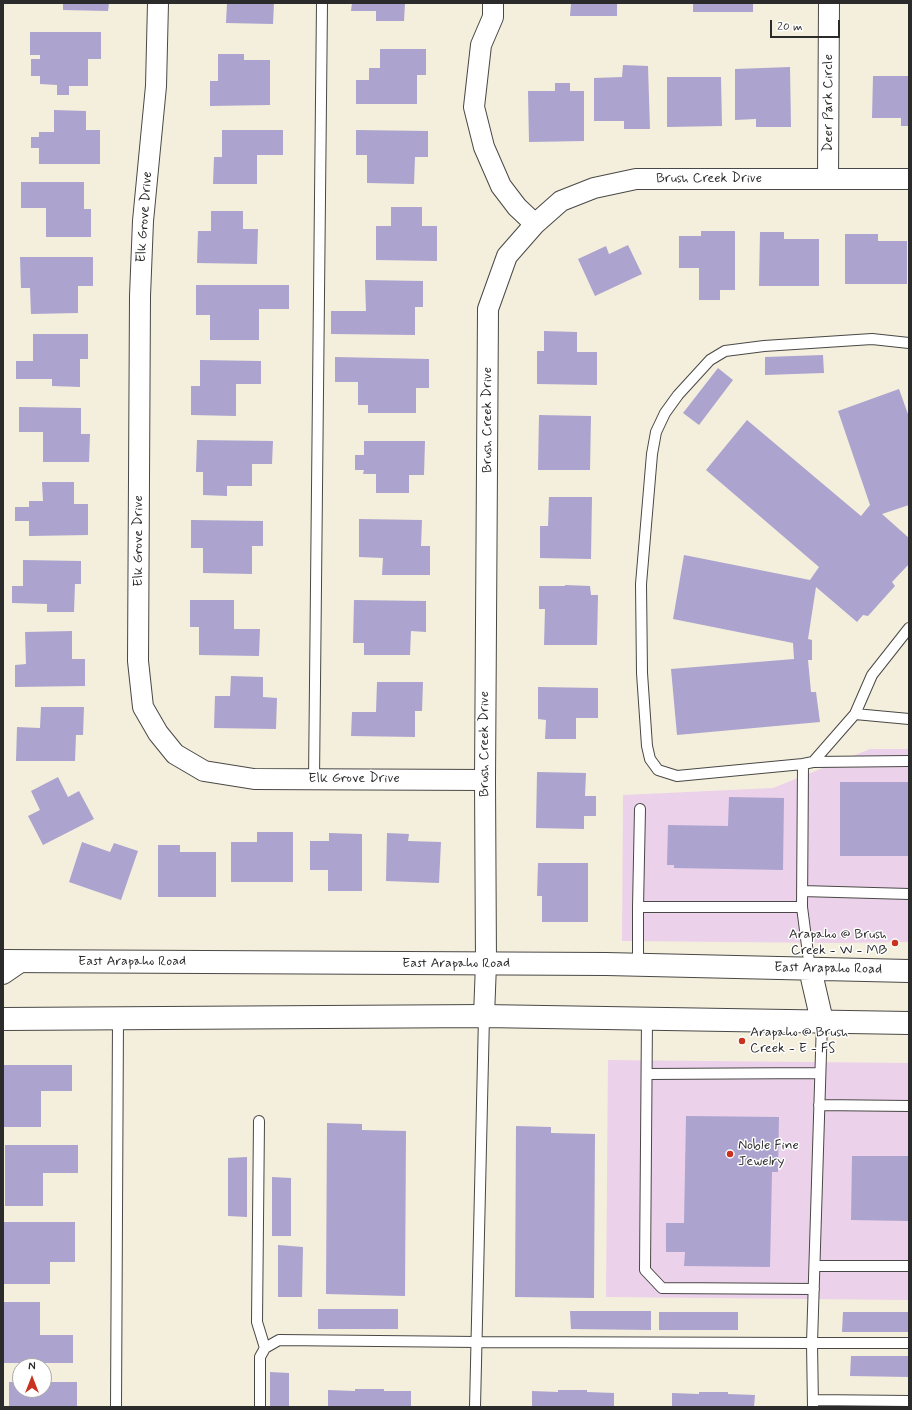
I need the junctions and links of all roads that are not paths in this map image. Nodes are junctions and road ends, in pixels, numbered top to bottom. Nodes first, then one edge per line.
1 (158, 3) edge
2 (322, 3) edge
3 (493, 3) edge
4 (829, 3) edge
5 (828, 179) junction
6 (909, 179) edge
7 (535, 224) junction
8 (909, 343) edge
9 (909, 628) edge
10 (855, 714) junction
11 (909, 719) edge
12 (909, 761) edge
13 (808, 763) junction
14 (314, 779) junction
15 (485, 780) junction
16 (640, 809) dead end
17 (802, 891) junction
18 (909, 894) edge
19 (638, 907) junction
20 (802, 907) junction
21 (13, 961) edge
22 (486, 964) junction
23 (638, 965) junction
24 (810, 969) junction
25 (909, 971) edge
26 (3, 974) edge
27 (484, 1016) junction
28 (647, 1018) junction
29 (3, 1019) edge
30 (118, 1019) junction
31 (822, 1021) junction
32 (909, 1022) edge
33 (820, 1073) junction
34 (647, 1074) junction
35 (819, 1105) junction
36 (909, 1106) edge
37 (259, 1121) dead end
38 (815, 1266) junction
39 (909, 1266) edge
40 (814, 1289) junction
41 (477, 1342) junction
42 (812, 1343) junction
43 (909, 1343) edge
44 (265, 1348) junction
45 (909, 1401) edge
46 (813, 1403) edge
47 (116, 1407) edge
48 (260, 1407) edge
49 (475, 1407) edge

1 - 14 street, Elk Grove Drive
2 - 14 lane
3 - 7 street
4 - 5 street, Deer Park Circle
5 - 6 street, Brush Creek Drive
5 - 7 street, Brush Creek Drive
7 - 15 street, Brush Creek Drive
8 - 13 lane
9 - 10 lane
10 - 11 lane
10 - 13 lane
12 - 13 lane
13 - 17 lane
14 - 15 street, Elk Grove Drive
15 - 22 street, Brush Creek Drive
16 - 19 lane
17 - 18 lane
17 - 20 lane
19 - 20 lane
19 - 23 lane
20 - 24 lane
21 - 22 main road, East Arapaho Road
21 - 26 street
22 - 23 main road, East Arapaho Road
22 - 27 street, Brush Creek Drive
23 - 24 main road, East Arapaho Road
24 - 25 main road, East Arapaho Road
24 - 31 main road
27 - 28 main road
27 - 30 main road
27 - 41 lane
28 - 31 main road
28 - 34 lane
29 - 30 main road
30 - 47 lane
31 - 32 main road
31 - 33 lane
33 - 34 lane
33 - 35 lane
34 - 40 lane
35 - 36 lane
35 - 38 lane
37 - 44 lane
38 - 39 lane
38 - 40 lane
40 - 42 lane
41 - 42 lane
41 - 44 lane
41 - 49 lane
42 - 43 lane
42 - 46 lane
44 - 48 lane
45 - 46 lane

